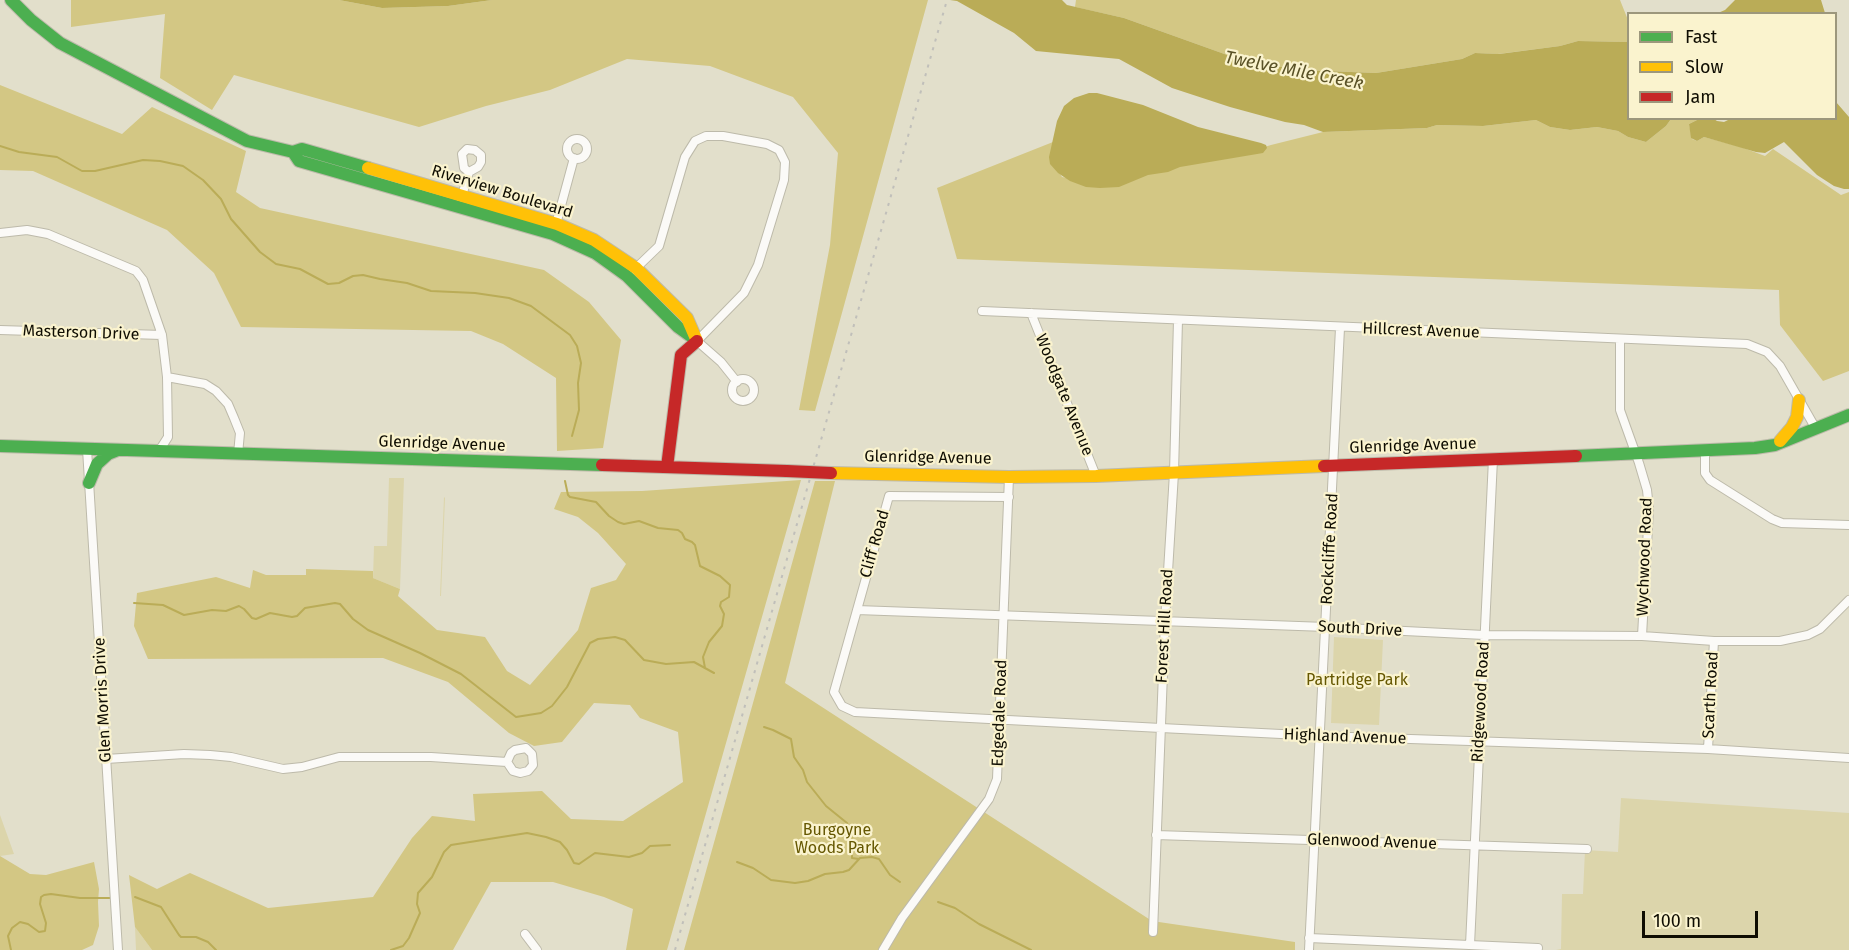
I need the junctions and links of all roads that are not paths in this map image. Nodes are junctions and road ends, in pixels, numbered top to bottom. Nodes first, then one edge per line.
1 (11, 0) edge
2 (573, 158) dead end
3 (469, 172) dead end
4 (460, 201) junction
5 (555, 229) junction
6 (0, 233) edge
7 (631, 272) junction
8 (982, 311) dead end
9 (1031, 313) junction
10 (1178, 320) junction
11 (1340, 328) junction
12 (0, 330) edge
13 (162, 335) junction
14 (1620, 339) junction
15 (697, 341) junction
16 (167, 377) junction
17 (736, 382) dead end
18 (1799, 400) junction
19 (1849, 415) edge
20 (1816, 429) junction
21 (1774, 445) junction
22 (0, 446) edge
23 (87, 449) junction
24 (1705, 449) junction
25 (119, 450) junction
26 (159, 451) junction
27 (1635, 453) junction
28 (238, 454) junction
29 (1492, 459) junction
30 (1334, 465) junction
31 (668, 467) junction
32 (1174, 473) junction
33 (1096, 476) junction
34 (1009, 477) junction
35 (89, 483) junction
36 (1009, 497) junction
37 (1849, 525) edge
38 (1849, 600) edge
39 (857, 610) junction
40 (1004, 615) junction
41 (1165, 621) junction
42 (1326, 627) junction
43 (1484, 635) junction
44 (1642, 636) junction
45 (1714, 641) junction
46 (842, 706) joint
47 (999, 720) junction
48 (1161, 729) junction
49 (1321, 736) junction
50 (1479, 741) junction
51 (1708, 749) junction
52 (1849, 758) edge
53 (106, 759) junction
54 (507, 762) dead end
55 (1156, 835) junction
56 (1315, 840) junction
57 (1475, 844) junction
58 (1587, 849) dead end
59 (1153, 932) dead end
60 (525, 934) dead end
61 (1309, 939) junction
62 (1470, 945) junction
63 (1538, 948) dead end
64 (118, 950) edge
65 (537, 950) edge
66 (883, 950) edge
67 (1308, 950) edge

1 - 4 main road, Riverview Boulevard
2 - 5 street
3 - 4 street
4 - 5 main road, Riverview Boulevard
5 - 7 main road, Riverview Boulevard
6 - 13 street
7 - 15 main road, Riverview Boulevard
7 - 15 street
8 - 9 street, Hillcrest Avenue
9 - 10 street, Hillcrest Avenue
9 - 33 street, Woodgate Avenue
10 - 11 street, Hillcrest Avenue
10 - 32 street, Forest Hill Road
11 - 14 street, Hillcrest Avenue
11 - 30 street, Rockcliffe Road
12 - 13 street, Masterson Drive
13 - 16 street
14 - 18 street, Hillcrest Avenue
14 - 27 street, Wychwood Road
15 - 17 street
15 - 31 main road
16 - 26 street
16 - 28 street
18 - 20 street, Hillcrest Avenue
18 - 21 main road
19 - 20 main road, Glenridge Avenue
20 - 21 main road, Glenridge Avenue
21 - 24 main road, Glenridge Avenue
22 - 23 main road, Glenridge Avenue
23 - 25 main road, Glenridge Avenue
23 - 35 street, Glen Morris Drive
24 - 27 main road, Glenridge Avenue
24 - 37 street
25 - 26 main road, Glenridge Avenue
25 - 35 main road
26 - 28 main road, Glenridge Avenue
27 - 29 main road, Glenridge Avenue
27 - 44 street, Wychwood Road
28 - 31 main road, Glenridge Avenue
29 - 30 main road, Glenridge Avenue
29 - 43 street, Ridgewood Road
30 - 32 main road, Glenridge Avenue
30 - 42 street, Rockcliffe Road
31 - 34 main road, Glenridge Avenue, bridge
32 - 33 main road, Glenridge Avenue
32 - 41 street, Forest Hill Road
33 - 34 main road, Glenridge Avenue
34 - 36 street, Edgedale Road
35 - 53 street, Glen Morris Drive
36 - 39 street, Cliff Road
36 - 40 street, Edgedale Road
38 - 45 street, South Drive
39 - 40 street, South Drive
39 - 46 street, Cliff Road
40 - 41 street, South Drive
40 - 47 street, Edgedale Road
41 - 42 street, South Drive
41 - 48 street, Forest Hill Road
42 - 43 street, South Drive
42 - 49 street, Rockcliffe Road
43 - 44 street, South Drive
43 - 50 street, Ridgewood Road
44 - 45 street, South Drive
45 - 51 street, Scarth Road
46 - 47 street, Highland Avenue
47 - 48 street, Highland Avenue
47 - 66 street, Edgedale Road
48 - 49 street, Highland Avenue
48 - 55 street, Forest Hill Road
49 - 50 street, Highland Avenue
49 - 56 street, Rockcliffe Road
50 - 51 street, Highland Avenue
50 - 57 street, Ridgewood Road
51 - 52 street, Highland Avenue
53 - 54 street
53 - 64 street, Glen Morris Drive
55 - 56 street, Glenwood Avenue
55 - 59 street, Forest Hill Road
56 - 57 street, Glenwood Avenue
56 - 61 street, Rockcliffe Road
57 - 58 street, Glenwood Avenue
57 - 62 street, Ridgewood Road
60 - 65 street
61 - 62 street
61 - 67 street, Rockcliffe Road
62 - 63 street

